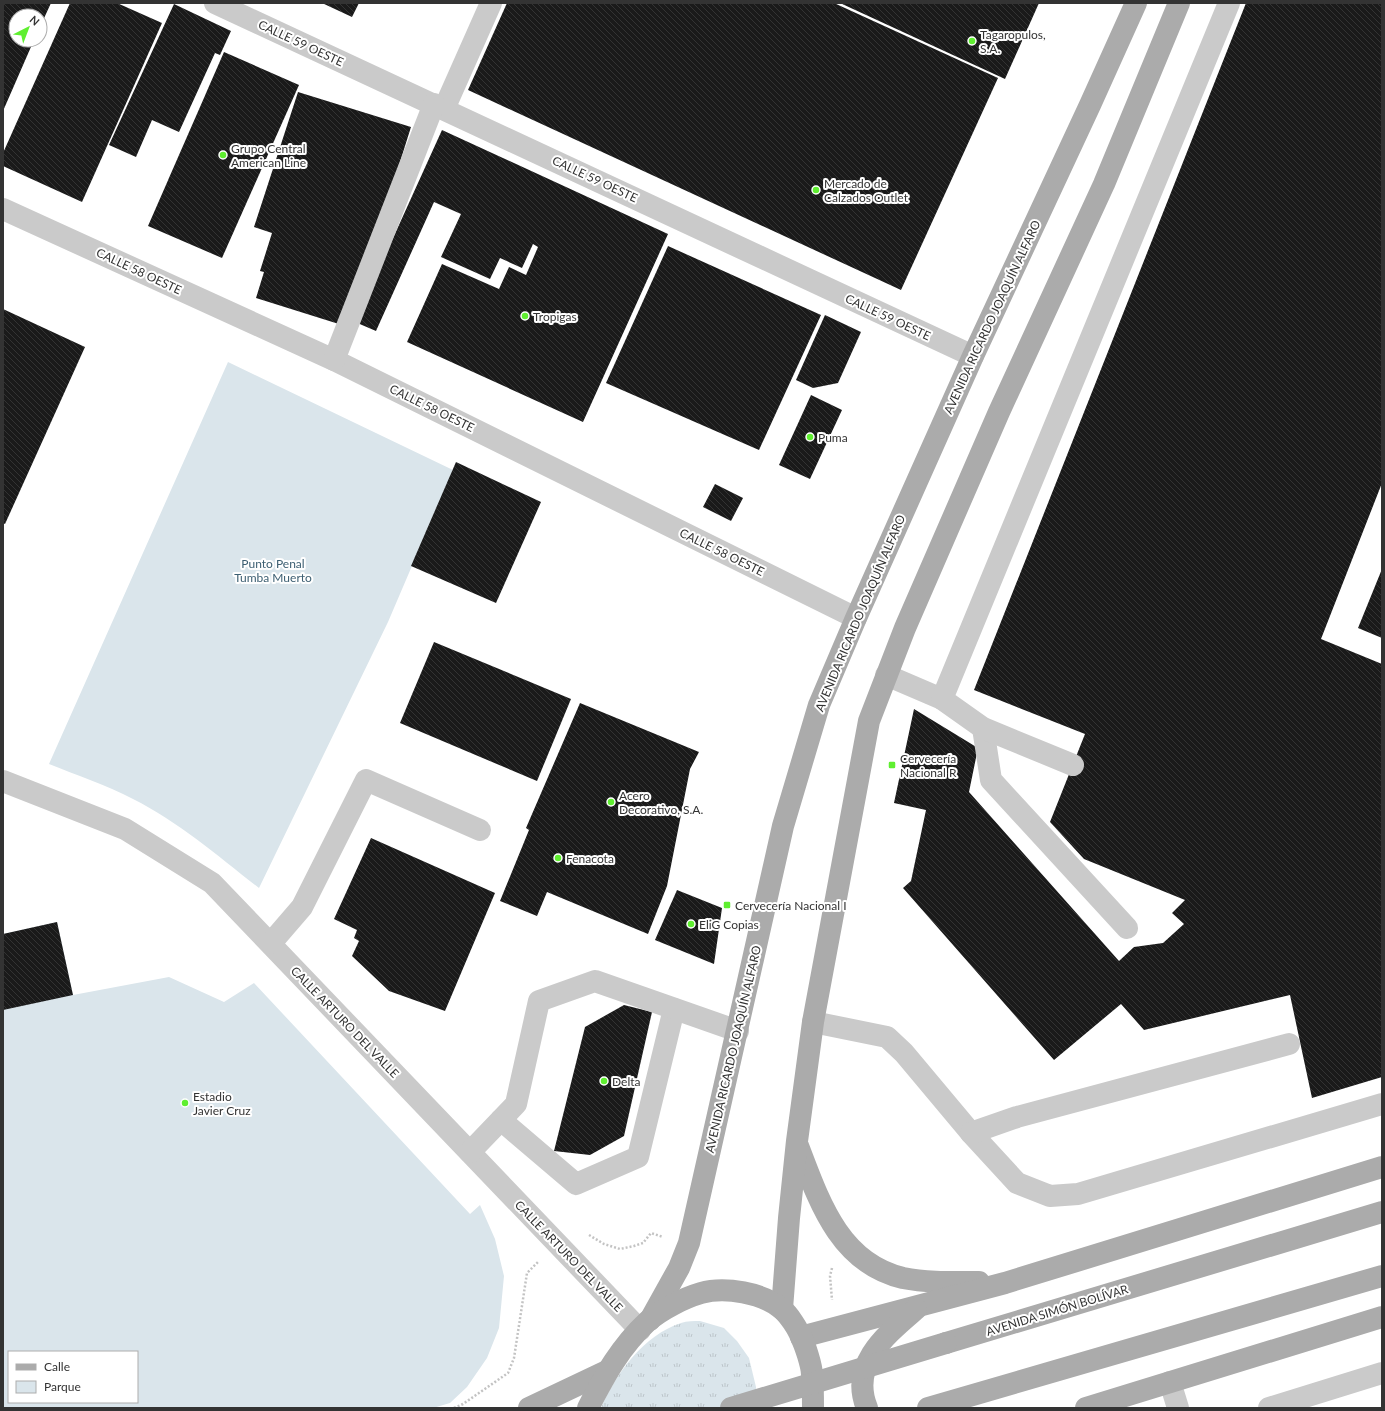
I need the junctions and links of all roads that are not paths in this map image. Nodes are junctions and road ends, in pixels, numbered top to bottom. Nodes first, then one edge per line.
1 (215, 3) edge
2 (491, 3) edge
3 (1136, 3) edge
4 (1179, 3) edge
5 (1229, 3) edge
6 (439, 107) junction
7 (3, 209) edge
8 (973, 356) junction
9 (334, 360) junction
10 (856, 618) junction
11 (886, 675) junction
12 (942, 699) junction
13 (983, 728) junction
14 (1073, 765) dead end
15 (3, 781) edge
16 (480, 830) dead end
17 (1127, 928) dead end
18 (271, 944) junction
19 (674, 1009) junction
20 (813, 1022) junction
21 (738, 1031) junction
22 (1289, 1044) dead end
23 (1382, 1104) edge
24 (501, 1120) junction
25 (971, 1133) junction
26 (797, 1141) junction
27 (470, 1152) junction
28 (1382, 1167) edge
29 (1382, 1212) edge
30 (1382, 1276) edge
31 (1005, 1283) junction
32 (918, 1306) junction
33 (782, 1309) junction
34 (1382, 1317) edge
35 (645, 1325) junction
36 (801, 1337) junction
37 (607, 1371) junction
38 (1382, 1373) edge
39 (1170, 1382) junction
40 (529, 1408) edge
41 (588, 1408) edge
42 (731, 1408) edge
43 (813, 1408) edge
44 (867, 1408) edge
45 (928, 1408) edge
46 (1086, 1408) edge
47 (1178, 1408) edge
48 (1269, 1408) edge

1 - 6 lane, CALLE 59 OESTE
2 - 6 lane
3 - 8 main road, AVENIDA RICARDO JOAQUÍN ALFARO
4 - 11 main road
5 - 12 lane
6 - 8 lane, CALLE 59 OESTE
6 - 9 lane
7 - 9 lane, CALLE 58 OESTE
8 - 10 main road, AVENIDA RICARDO JOAQUÍN ALFARO
9 - 10 lane, CALLE 58 OESTE
10 - 21 main road, AVENIDA RICARDO JOAQUÍN ALFARO
11 - 12 lane
11 - 20 main road
12 - 13 lane
13 - 14 lane
13 - 17 lane
15 - 18 lane, CALLE ARTURO DEL VALLE
16 - 18 lane
18 - 27 lane, CALLE ARTURO DEL VALLE
19 - 21 lane
19 - 24 lane
19 - 24 lane
20 - 25 lane
20 - 26 main road
21 - 35 main road, AVENIDA RICARDO JOAQUÍN ALFARO
22 - 25 lane
23 - 25 lane
24 - 27 lane
26 - 31 main road
26 - 33 main road
27 - 35 lane, CALLE ARTURO DEL VALLE
28 - 31 main road
29 - 42 main road, AVENIDA SIMÓN BOLÍVAR, bridge
30 - 45 main road
31 - 32 main road
32 - 36 main road
32 - 44 main road
33 - 35 main road
33 - 36 main road
34 - 39 main road
35 - 37 main road
36 - 43 main road
37 - 40 main road
37 - 41 main road
38 - 48 lane
39 - 46 main road
39 - 47 lane

